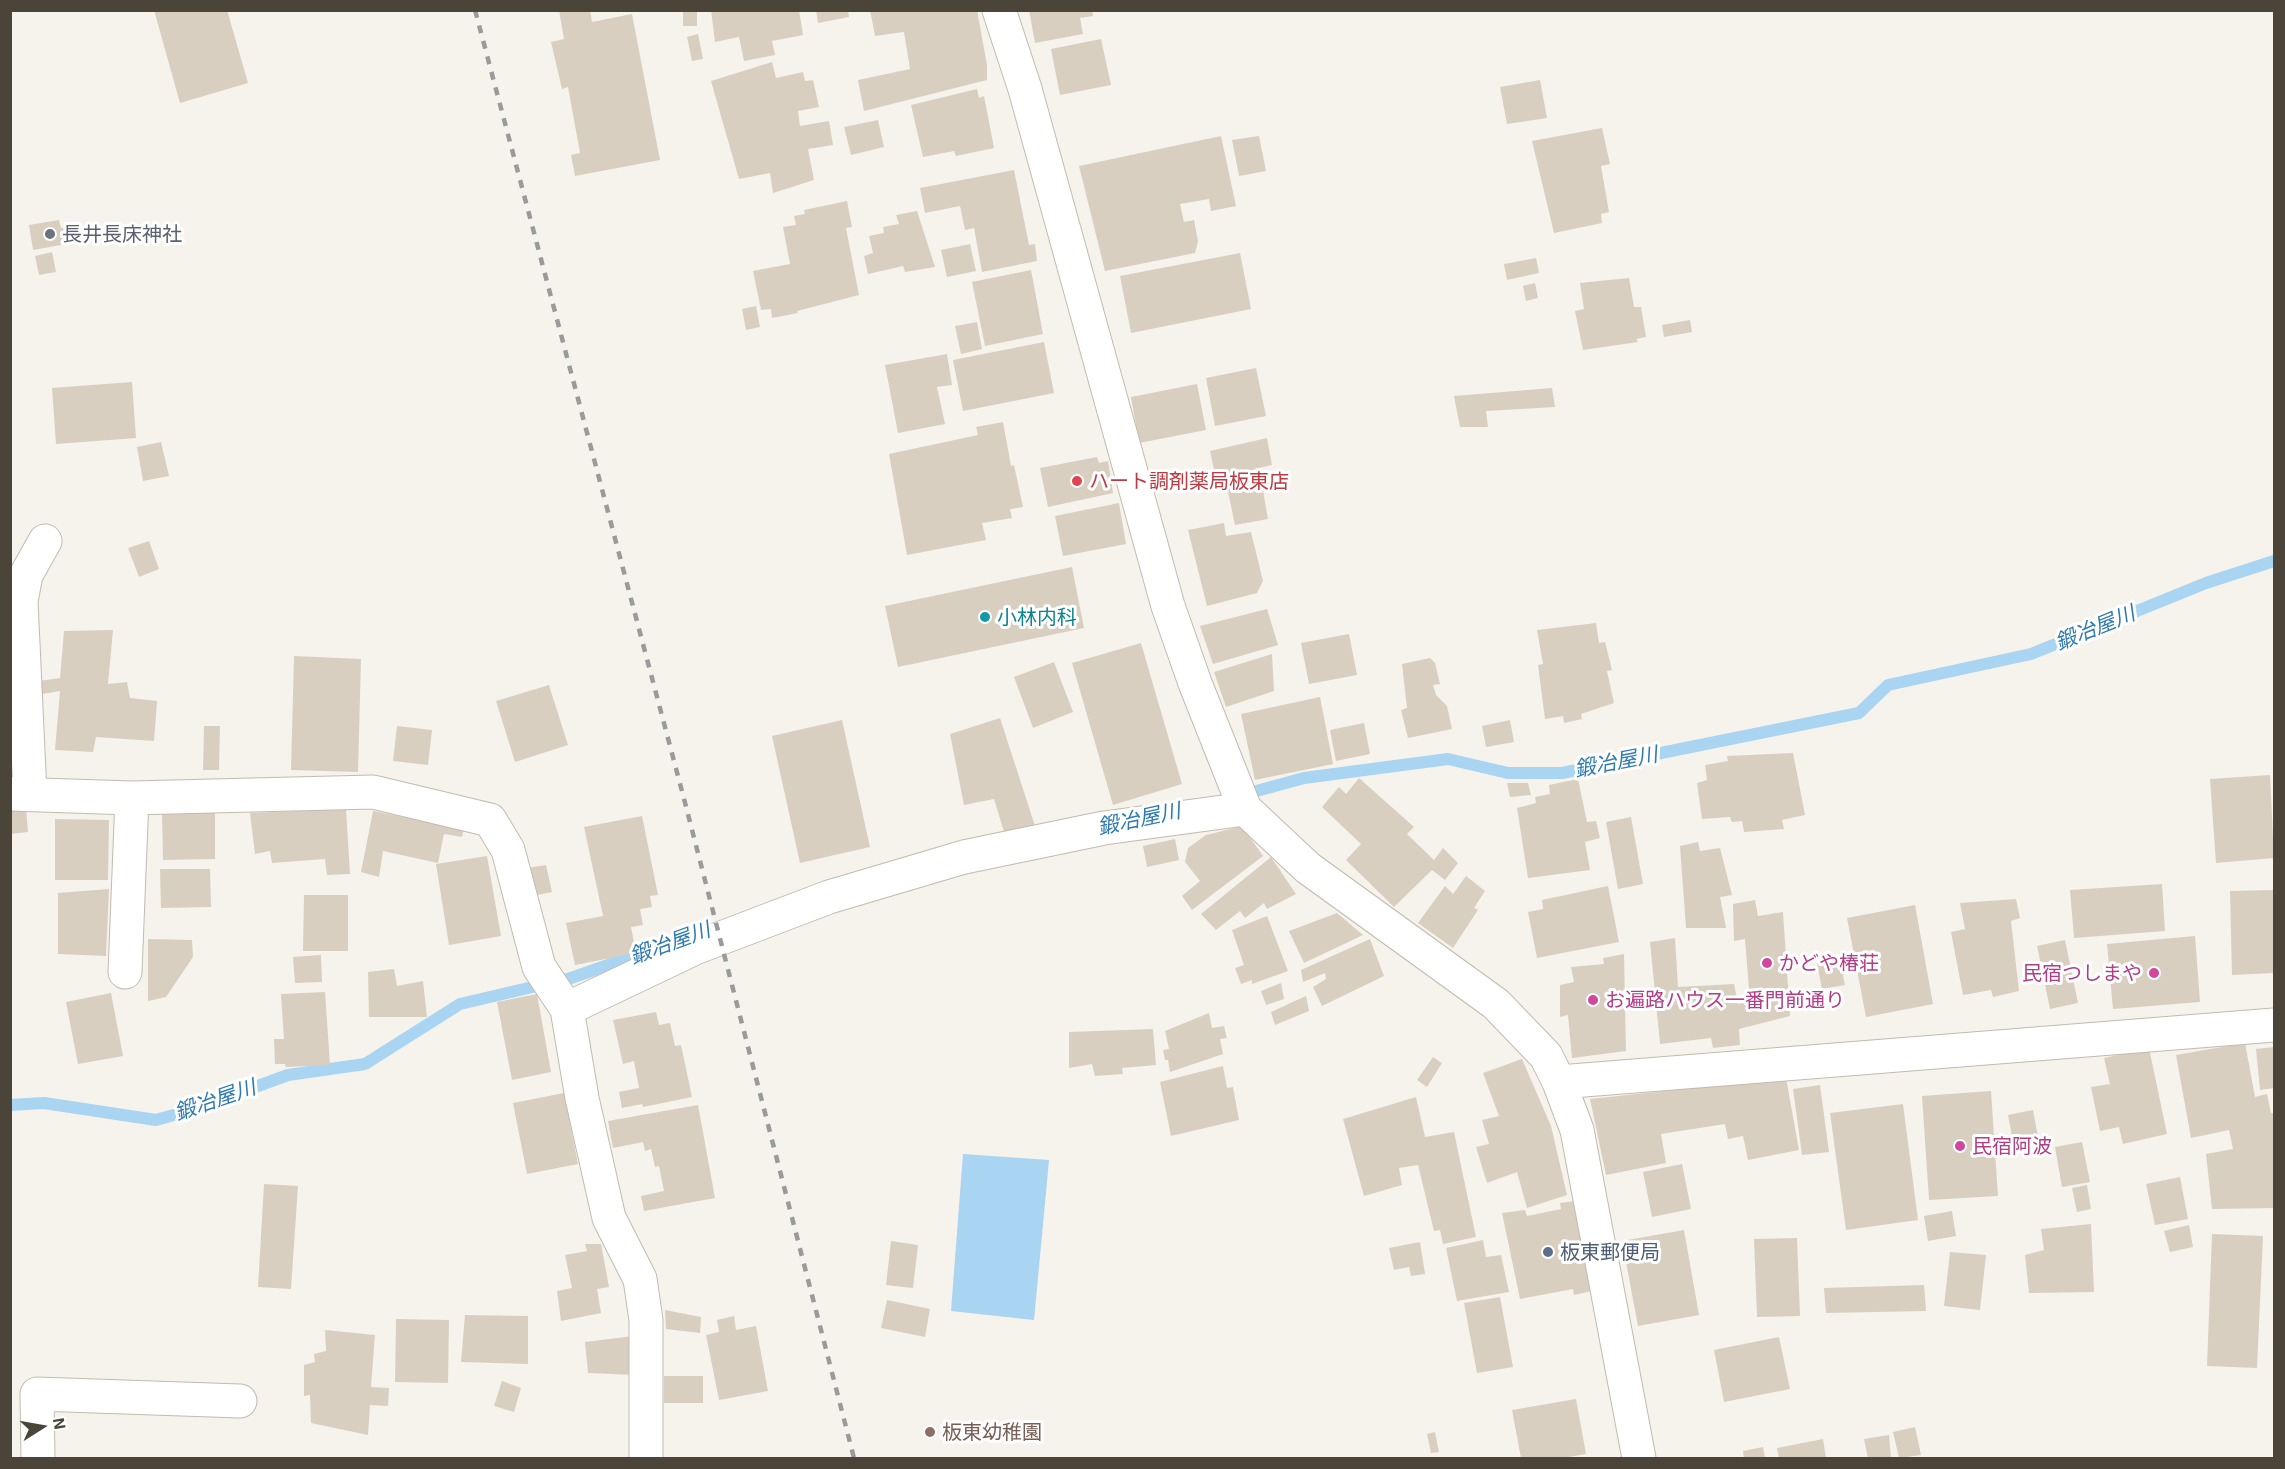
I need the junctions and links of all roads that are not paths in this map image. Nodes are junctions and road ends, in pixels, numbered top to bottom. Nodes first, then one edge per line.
1 (999, 10) edge
2 (45, 542) dead end
3 (20, 794) edge
4 (132, 798) junction
5 (1245, 809) junction
6 (125, 972) dead end
7 (567, 1009) junction
8 (2274, 1025) edge
9 (1559, 1082) junction
10 (240, 1401) dead end
11 (38, 1458) edge
12 (646, 1458) edge
13 (1639, 1458) edge

1 - 5 street
2 - 3 street
3 - 4 street
4 - 6 street
4 - 7 street
5 - 7 street
5 - 9 street
7 - 12 street
8 - 9 street
9 - 13 street
10 - 11 street

